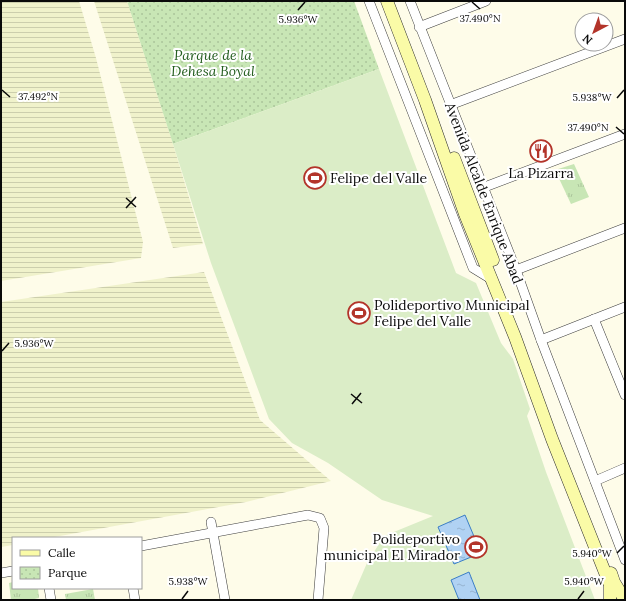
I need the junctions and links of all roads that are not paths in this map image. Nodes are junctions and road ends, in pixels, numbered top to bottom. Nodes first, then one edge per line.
1 (369, 1) edge
2 (387, 1) edge
3 (395, 1) edge
4 (410, 1) edge
5 (486, 1) edge
6 (419, 28) junction
7 (625, 39) edge
8 (450, 105) junction
9 (625, 134) edge
10 (482, 188) junction
11 (625, 228) edge
12 (516, 270) junction
13 (492, 279) junction
14 (625, 307) edge
15 (594, 319) junction
16 (541, 340) junction
17 (623, 386) edge
18 (625, 395) edge
19 (625, 468) edge
20 (595, 481) junction
21 (211, 522) dead end
22 (213, 533) junction
23 (142, 546) edge
24 (625, 560) edge
25 (12, 570) edge
26 (1, 573) edge
27 (49, 589) edge
28 (133, 589) edge
29 (621, 598) edge
30 (51, 600) edge
31 (135, 600) edge
32 (225, 600) edge
33 (318, 600) edge
34 (610, 600) edge

1 - 13 street, Avenida Alcalde Enrique Abad
2 - 13 main road, Avenida Alcalde Enrique Abad
3 - 29 main road, Avenida Alcalde Enrique Abad
4 - 6 street
5 - 6 street
6 - 8 street
7 - 8 street
8 - 10 street
9 - 10 street
10 - 12 street
11 - 12 street
12 - 16 street
13 - 34 main road, Avenida Alcalde Enrique Abad
14 - 15 street
15 - 16 street
15 - 17 street
16 - 20 street
17 - 18 street
19 - 20 street
20 - 24 street
21 - 22 street
22 - 23 street
22 - 32 street
22 - 33 street
25 - 26 street
27 - 30 street
28 - 31 street

